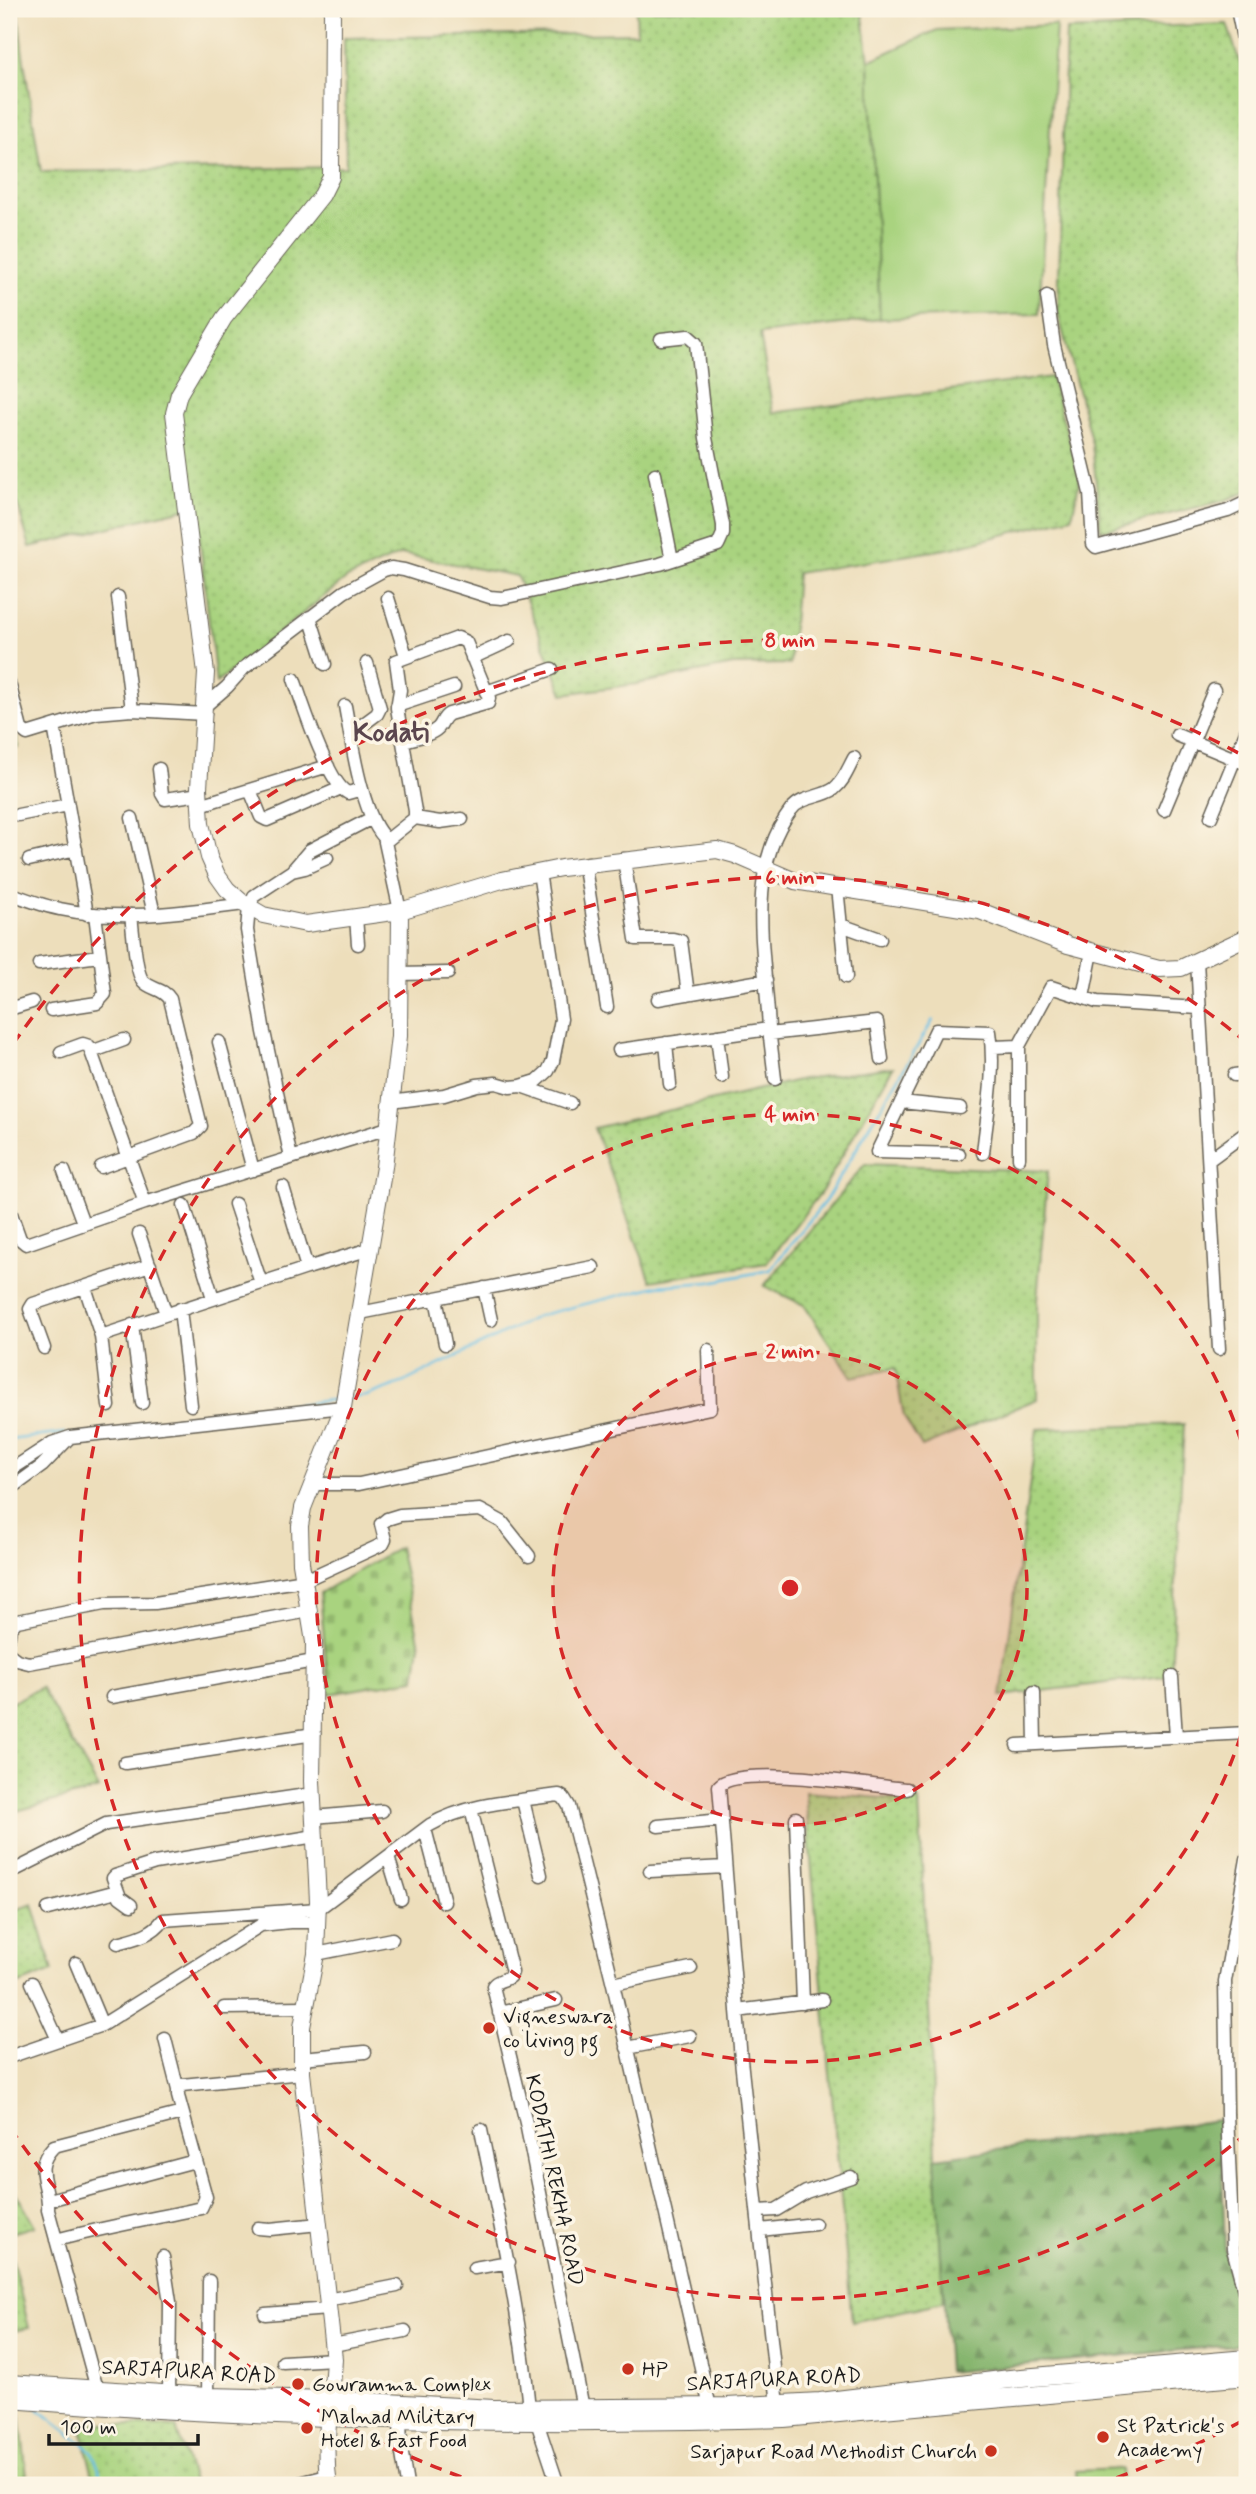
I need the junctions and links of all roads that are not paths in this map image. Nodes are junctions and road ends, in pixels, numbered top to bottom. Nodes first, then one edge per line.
1 (332, 9) edge
2 (1237, 9) edge
3 (1247, 58) edge
4 (1047, 296) dead end
5 (661, 339) dead end
6 (655, 474) dead end
7 (1247, 502) edge
8 (672, 560) junction
9 (118, 597) dead end
10 (388, 598) dead end
11 (310, 617) junction
12 (509, 642) dead end
13 (406, 656) junction
14 (472, 658) junction
15 (367, 663) dead end
16 (325, 664) dead end
17 (552, 670) dead end
18 (294, 679) dead end
19 (9, 682) edge
20 (453, 687) dead end
21 (1214, 690) dead end
22 (486, 692) junction
23 (345, 706) dead end
24 (397, 706) junction
25 (132, 710) junction
26 (205, 710) junction
27 (54, 726) junction
28 (1247, 729) edge
29 (350, 734) junction
30 (1178, 735) dead end
31 (403, 741) junction
32 (1193, 741) junction
33 (854, 758) dead end
34 (1241, 761) edge
35 (328, 766) junction
36 (159, 769) dead end
37 (341, 788) junction
38 (362, 789) junction
39 (250, 790) junction
40 (200, 799) junction
41 (68, 805) junction
42 (1164, 810) dead end
43 (18, 815) dead end
44 (1211, 817) dead end
45 (132, 818) dead end
46 (372, 818) junction
47 (415, 818) junction
48 (462, 819) dead end
49 (387, 839) junction
50 (76, 849) junction
51 (327, 858) dead end
52 (624, 859) junction
53 (29, 860) dead end
54 (588, 863) junction
55 (764, 868) junction
56 (292, 871) junction
57 (538, 872) junction
58 (837, 887) junction
59 (9, 893) edge
60 (246, 906) junction
61 (401, 911) junction
62 (91, 914) junction
63 (155, 914) junction
64 (131, 915) junction
65 (356, 917) junction
66 (841, 925) junction
67 (1247, 937) edge
68 (880, 939) dead end
69 (358, 944) dead end
70 (1092, 951) junction
71 (99, 956) junction
72 (1197, 961) junction
73 (39, 964) dead end
74 (448, 973) dead end
75 (400, 974) junction
76 (846, 977) dead end
77 (766, 980) junction
78 (688, 994) junction
79 (1083, 997) junction
80 (658, 999) dead end
81 (32, 1002) dead end
82 (607, 1007) dead end
83 (1199, 1008) junction
84 (9, 1009) edge
85 (51, 1010) dead end
86 (769, 1031) junction
87 (717, 1036) junction
88 (124, 1041) dead end
89 (219, 1042) dead end
90 (666, 1043) junction
91 (1019, 1046) junction
92 (993, 1047) junction
93 (620, 1050) dead end
94 (61, 1052) dead end
95 (91, 1052) junction
96 (882, 1059) dead end
97 (1234, 1075) dead end
98 (722, 1077) dead end
99 (775, 1079) dead end
100 (670, 1084) dead end
101 (522, 1086) junction
102 (1247, 1100) edge
103 (391, 1102) junction
104 (901, 1102) junction
105 (570, 1103) dead end
106 (960, 1108) dead end
107 (388, 1128) junction
108 (1247, 1132) edge
109 (983, 1153) dead end
110 (959, 1154) dead end
111 (128, 1157) junction
112 (291, 1158) junction
113 (1018, 1158) dead end
114 (1209, 1160) junction
115 (101, 1167) dead end
116 (253, 1170) junction
117 (64, 1171) dead end
118 (283, 1187) dead end
119 (145, 1203) junction
120 (235, 1204) dead end
121 (184, 1205) dead end
122 (9, 1208) edge
123 (83, 1223) junction
124 (139, 1234) dead end
125 (370, 1250) junction
126 (150, 1265) junction
127 (593, 1266) dead end
128 (307, 1268) junction
129 (261, 1283) junction
130 (85, 1287) junction
131 (484, 1288) junction
132 (213, 1298) junction
133 (436, 1298) junction
134 (180, 1309) junction
135 (360, 1313) junction
136 (166, 1314) junction
137 (491, 1320) dead end
138 (132, 1325) junction
139 (100, 1336) junction
140 (445, 1344) dead end
141 (44, 1348) dead end
142 (1219, 1349) dead end
143 (708, 1350) dead end
144 (142, 1403) dead end
145 (191, 1405) dead end
146 (109, 1406) dead end
147 (343, 1406) junction
148 (70, 1437) junction
149 (9, 1471) edge
150 (313, 1484) junction
151 (9, 1490) edge
152 (529, 1556) dead end
153 (304, 1580) junction
154 (309, 1611) junction
155 (9, 1636) edge
156 (9, 1654) edge
157 (314, 1661) junction
158 (1172, 1677) dead end
159 (1034, 1692) dead end
160 (112, 1697) dead end
161 (1247, 1733) edge
162 (314, 1734) junction
163 (1176, 1737) junction
164 (1035, 1744) junction
165 (1017, 1745) dead end
166 (125, 1763) dead end
167 (907, 1789) dead end
168 (313, 1794) junction
169 (523, 1800) junction
170 (471, 1809) junction
171 (382, 1811) dead end
172 (314, 1816) junction
173 (796, 1818) dead end
174 (722, 1820) junction
175 (658, 1826) dead end
176 (425, 1829) junction
177 (315, 1836) junction
178 (387, 1857) junction
179 (1247, 1859) edge
180 (725, 1867) junction
181 (650, 1871) dead end
182 (9, 1873) edge
183 (541, 1875) dead end
184 (117, 1891) junction
185 (401, 1899) dead end
186 (444, 1902) dead end
187 (131, 1905) dead end
188 (48, 1909) dead end
189 (318, 1915) junction
190 (393, 1939) dead end
191 (118, 1943) dead end
192 (316, 1954) junction
193 (76, 1963) dead end
194 (691, 1968) dead end
195 (32, 1983) dead end
196 (613, 1984) junction
197 (556, 2000) dead end
198 (822, 2000) dead end
199 (803, 2003) junction
200 (306, 2007) junction
201 (224, 2008) dead end
202 (737, 2011) junction
203 (499, 2012) junction
204 (102, 2025) junction
205 (690, 2036) dead end
206 (165, 2039) dead end
207 (58, 2040) junction
208 (627, 2048) junction
209 (365, 2052) dead end
210 (9, 2055) edge
211 (302, 2066) junction
212 (178, 2090) junction
213 (183, 2113) junction
214 (481, 2130) dead end
215 (195, 2161) junction
216 (851, 2178) dead end
217 (49, 2200) junction
218 (758, 2211) junction
219 (319, 2224) junction
220 (815, 2224) dead end
221 (258, 2228) dead end
222 (760, 2230) junction
223 (56, 2240) junction
224 (163, 2257) dead end
225 (509, 2262) junction
226 (474, 2267) dead end
227 (209, 2281) dead end
228 (397, 2286) dead end
229 (1247, 2302) edge
230 (328, 2304) junction
231 (265, 2314) dead end
232 (405, 2331) dead end
233 (333, 2352) junction
234 (1247, 2359) edge
235 (283, 2362) dead end
236 (1247, 2376) edge
237 (9, 2384) edge
238 (97, 2389) junction
239 (169, 2394) junction
240 (208, 2397) junction
241 (21, 2400) edge
242 (710, 2407) junction
243 (330, 2409) junction
244 (583, 2409) junction
245 (781, 2412) junction
246 (533, 2415) junction
247 (400, 2419) junction
248 (328, 2481) edge
249 (292, 2485) edge
250 (407, 2485) edge
251 (558, 2485) edge

1 - 26 street
2 - 3 street
4 - 7 street
5 - 8 street
6 - 8 street
8 - 11 street
9 - 25 street
10 - 13 street
11 - 16 street
11 - 26 street
12 - 14 street
13 - 14 street
13 - 24 street
14 - 22 street
15 - 29 street
17 - 22 street
18 - 35 street
19 - 27 street
20 - 24 street
21 - 32 street
22 - 31 street
23 - 29 street
24 - 31 street
25 - 26 street
25 - 27 street
26 - 40 street
27 - 41 street
28 - 34 street
29 - 38 street
30 - 32 street
31 - 47 street
32 - 34 street
32 - 42 street
33 - 55 street
34 - 44 street
35 - 37 street
35 - 39 street
36 - 40 street
37 - 38 street
37 - 39 street
38 - 46 street
39 - 40 street
40 - 60 street
41 - 43 street
41 - 50 street
45 - 63 street
46 - 49 street
46 - 56 street
47 - 48 street
47 - 49 street
49 - 61 street
50 - 53 street
50 - 62 street
51 - 56 street
52 - 54 street
52 - 55 street
52 - 78 street
54 - 57 street
54 - 82 street
55 - 58 street
55 - 77 street
56 - 60 street
57 - 61 street
57 - 101 street
58 - 66 street
58 - 70 street
59 - 62 street
60 - 63 street
60 - 65 street
60 - 112 street
61 - 65 street
61 - 75 street
62 - 64 street
62 - 71 street
63 - 64 street
64 - 111 street
65 - 69 street
66 - 68 street
66 - 76 street
67 - 72 street
70 - 72 street
70 - 79 street
71 - 73 street
71 - 85 street
72 - 83 street
74 - 75 street
75 - 103 street
77 - 78 street
77 - 86 street
78 - 80 street
79 - 83 street
79 - 91 street
81 - 84 street
83 - 114 street
86 - 87 street
86 - 96 street
86 - 99 street
87 - 90 street
87 - 98 street
88 - 95 street
89 - 116 street
90 - 93 street
90 - 100 street
91 - 92 street
91 - 113 street
92 - 104 street
92 - 109 street
94 - 95 street
95 - 111 street
97 - 102 street
101 - 103 street
101 - 105 street
103 - 107 street
104 - 106 street
104 - 110 street
107 - 112 street
107 - 125 street
108 - 114 street
111 - 115 street
111 - 119 street
112 - 116 street
114 - 142 street
116 - 119 street
117 - 123 street
118 - 128 street
119 - 123 street
120 - 129 street
121 - 132 street
122 - 123 street
124 - 126 street
125 - 128 street
125 - 135 street
126 - 130 street
126 - 136 street
127 - 131 street
128 - 129 street
129 - 132 street
130 - 139 street
130 - 141 street
131 - 133 street
131 - 137 street
132 - 134 street
133 - 135 street
133 - 140 street
134 - 136 street
134 - 145 street
135 - 147 street
136 - 138 street
138 - 139 street
138 - 144 street
139 - 146 street
143 - 150 street
147 - 148 street
147 - 150 street
148 - 149 street
148 - 151 street
150 - 153 street
152 - 153 street
153 - 154 street
153 - 155 street
154 - 156 street
154 - 157 street
157 - 160 street
157 - 162 street
158 - 163 street
159 - 164 street
161 - 163 street
162 - 166 street
162 - 168 street
163 - 164 street
164 - 165 street
167 - 174 street
168 - 172 street
168 - 182 street
169 - 170 street
169 - 183 street
169 - 196 street
170 - 176 street
170 - 203 street, KODATHI REKHA ROAD
171 - 172 street
172 - 177 street
173 - 199 street
174 - 175 street
174 - 180 street
176 - 178 street
176 - 186 street
177 - 184 street
177 - 189 street
178 - 185 street
178 - 189 street
179 - 229 street
180 - 181 street
180 - 202 street
184 - 187 street
184 - 188 street
189 - 191 street
189 - 192 street
189 - 204 street
190 - 192 street
192 - 200 street
193 - 204 street
194 - 196 street
195 - 207 street
196 - 208 street
197 - 203 street
198 - 199 street
199 - 202 street
200 - 201 street
200 - 211 street
202 - 218 street
203 - 244 street, KODATHI REKHA ROAD
204 - 207 street
205 - 208 street
206 - 212 street
207 - 210 street
208 - 242 street
209 - 211 street
211 - 212 street
211 - 219 street
212 - 213 street
213 - 215 street
213 - 217 street
214 - 225 street
215 - 217 street
215 - 223 street
216 - 218 street
217 - 223 street
218 - 222 street
219 - 221 street
219 - 230 street
220 - 222 street
222 - 245 street
223 - 238 street
224 - 239 street
225 - 226 street
225 - 246 street
227 - 240 street
228 - 230 street
230 - 231 street
230 - 233 street
232 - 233 street
233 - 235 street
233 - 243 street
234 - 245 main road, SARJAPURA ROAD
236 - 245 main road, SARJAPURA ROAD
237 - 238 main road, SARJAPURA ROAD
238 - 239 main road, SARJAPURA ROAD
239 - 240 main road, SARJAPURA ROAD
240 - 243 main road, SARJAPURA ROAD
241 - 243 main road, SARJAPURA ROAD
242 - 244 main road, SARJAPURA ROAD
242 - 245 main road, SARJAPURA ROAD
243 - 246 main road, SARJAPURA ROAD
243 - 247 main road, SARJAPURA ROAD
243 - 248 street
244 - 246 main road, SARJAPURA ROAD
245 - 246 main road, SARJAPURA ROAD
246 - 247 main road, SARJAPURA ROAD
246 - 251 street
247 - 250 street
248 - 249 street

